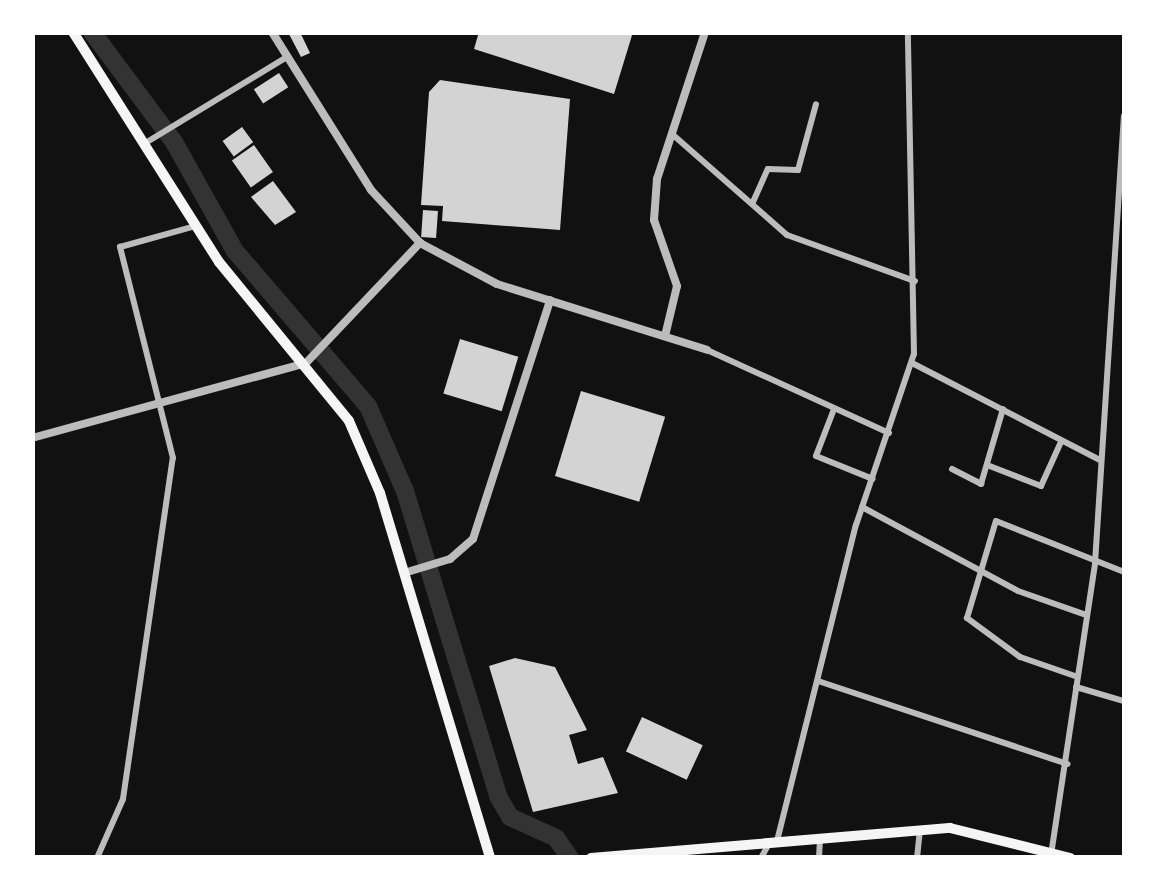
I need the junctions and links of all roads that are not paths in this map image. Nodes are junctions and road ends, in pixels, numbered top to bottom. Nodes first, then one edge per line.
1 (73, 32) edge
2 (272, 32) edge
3 (705, 32) edge
4 (908, 32) edge
5 (285, 58) junction
6 (816, 104) dead end
7 (1124, 116) edge
8 (672, 134) junction
9 (152, 140) junction
10 (752, 202) junction
11 (196, 226) junction
12 (420, 243) junction
13 (914, 281) junction
14 (550, 300) junction
15 (666, 336) junction
16 (707, 350) joint
17 (309, 359) junction
18 (912, 363) junction
19 (164, 406) junction
20 (834, 408) junction
21 (1004, 410) junction
22 (889, 433) junction
23 (32, 438) edge
24 (1061, 442) junction
25 (1100, 460) junction
26 (987, 465) junction
27 (952, 469) dead end
28 (873, 479) junction
29 (862, 507) junction
30 (1094, 562) junction
31 (979, 565) junction
32 (1124, 572) edge
33 (404, 573) junction
34 (1086, 614) junction
35 (1076, 676) junction
36 (818, 681) junction
37 (1076, 687) junction
38 (1124, 701) edge
39 (1068, 764) junction
40 (920, 828) junction
41 (820, 838) junction
42 (774, 842) junction
43 (1051, 854) edge
44 (98, 858) edge
45 (490, 858) edge
46 (591, 858) edge
47 (761, 858) edge
48 (818, 858) edge
49 (917, 858) edge
50 (1070, 858) edge

1 - 9 highway
2 - 5 street
3 - 8 street
4 - 13 street
5 - 9 street
5 - 12 street
6 - 10 street
7 - 25 street
8 - 10 street
8 - 15 street
9 - 11 highway
10 - 13 street
11 - 17 highway
11 - 19 street
12 - 14 street
12 - 17 street
13 - 18 street
14 - 15 street
14 - 33 street
15 - 16 street
16 - 20 street
17 - 19 street
17 - 33 highway
18 - 21 street
18 - 22 street
19 - 23 street
19 - 44 street
20 - 22 street
20 - 28 street
21 - 24 street
21 - 26 street
22 - 28 street
24 - 25 street
24 - 26 street
25 - 30 street
26 - 27 street
28 - 29 street
29 - 31 street
29 - 36 street
30 - 31 street
30 - 32 street
30 - 34 street
31 - 34 street
31 - 35 street
33 - 45 highway
34 - 35 street
35 - 37 street
36 - 39 street
36 - 42 street
37 - 38 street
37 - 39 street
39 - 43 street
40 - 41 highway
40 - 43 highway
40 - 49 street
41 - 42 highway
41 - 48 street
42 - 46 highway
42 - 47 street
43 - 50 highway

